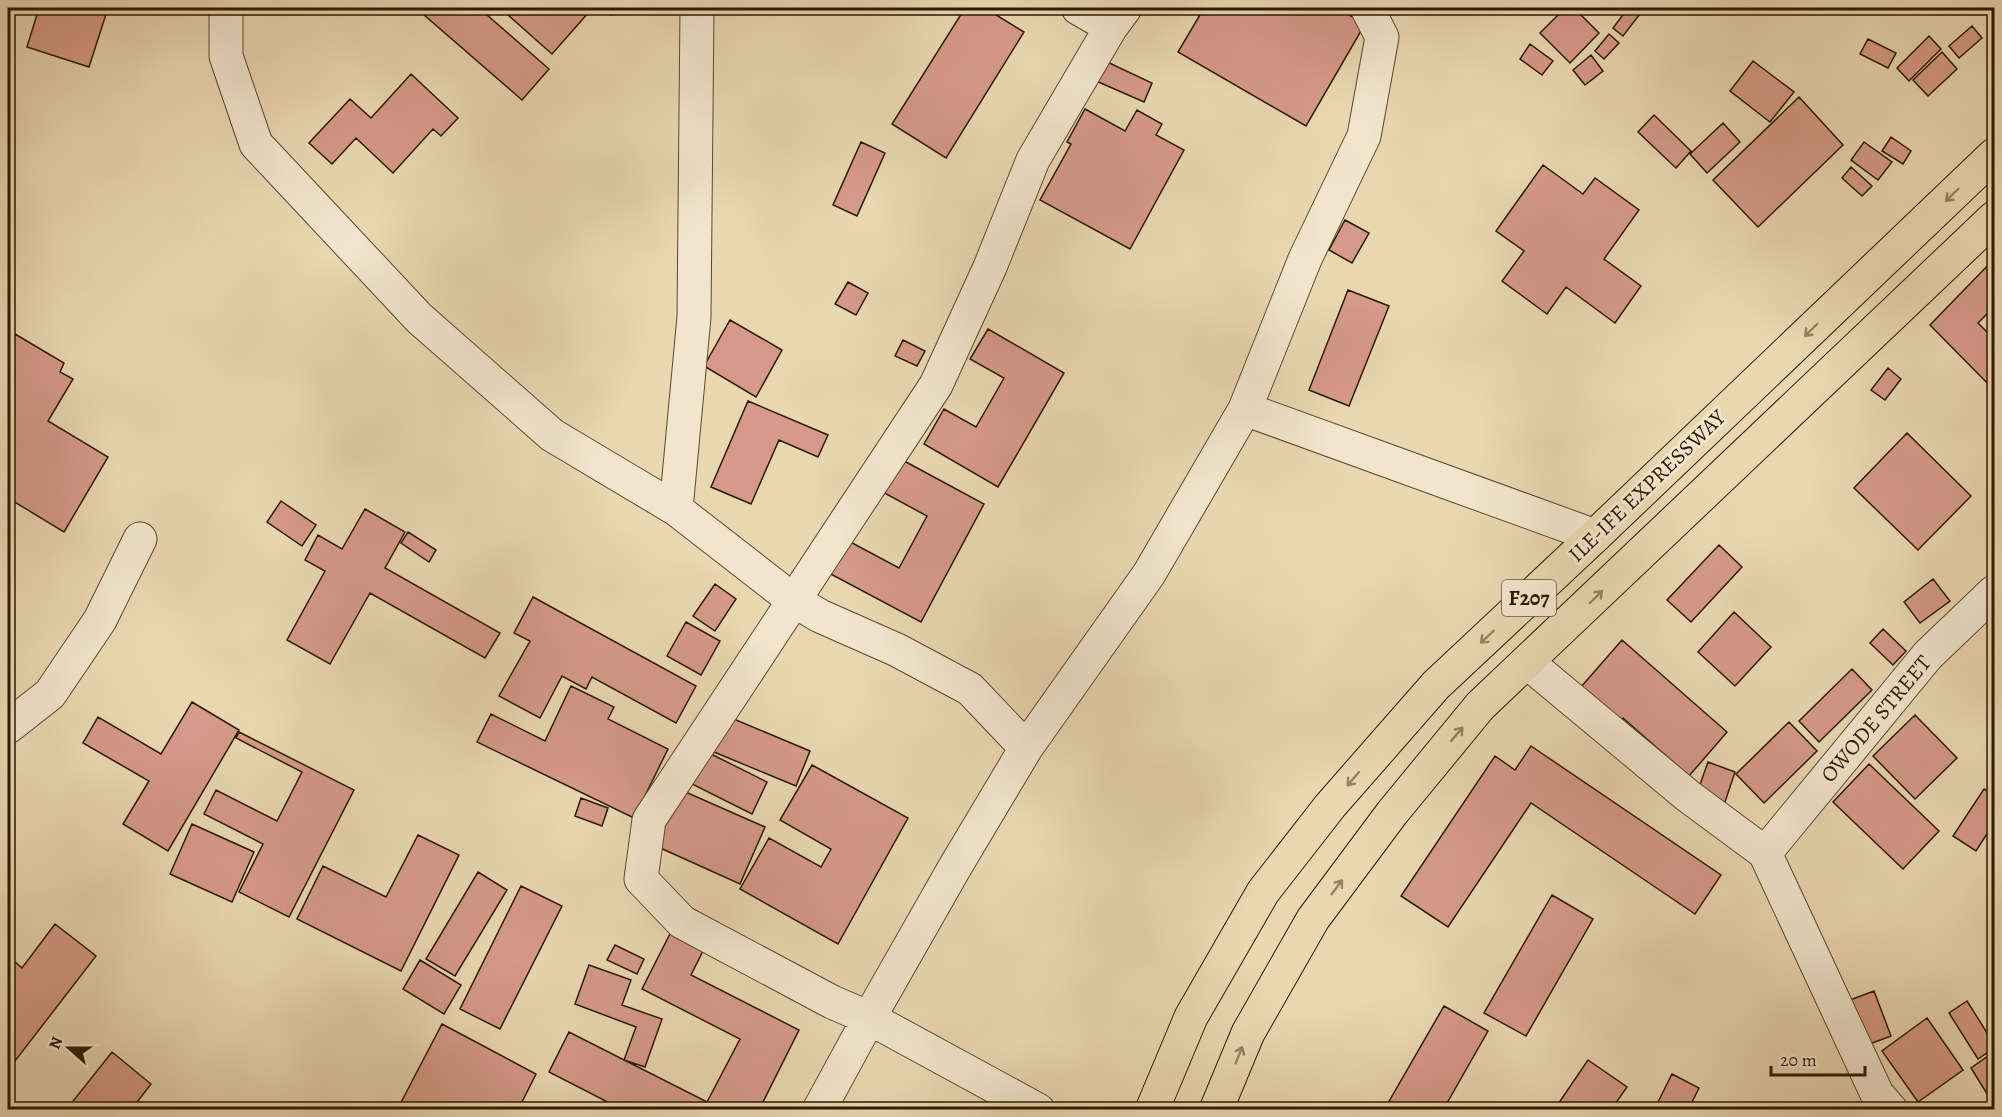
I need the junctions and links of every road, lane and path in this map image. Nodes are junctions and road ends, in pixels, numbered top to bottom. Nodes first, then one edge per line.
1 (226, 8) edge
2 (697, 8) edge
3 (1078, 8) edge
4 (1367, 8) edge
5 (1118, 17) edge
6 (1995, 155) edge
7 (1995, 218) edge
8 (1245, 409) junction
9 (676, 509) junction
10 (1595, 536) junction
11 (140, 539) dead end
12 (1995, 592) edge
13 (793, 600) junction
14 (1527, 662) junction
15 (8, 727) edge
16 (1026, 748) junction
17 (1765, 853) junction
18 (869, 1018) junction
19 (1878, 1104) edge
20 (819, 1110) edge
21 (1038, 1110) edge
22 (1152, 1110) edge
23 (1216, 1110) edge

1 - 9 street
2 - 9 street
3 - 5 street
4 - 8 street
5 - 13 street
6 -> 10 main road, ILE-IFE EXPRESSWAY / F207
14 -> 7 main road, ILE-IFE EXPRESSWAY / F207
8 - 10 street
8 - 16 street
9 - 13 street
10 -> 22 main road, ILE-IFE EXPRESSWAY / F207
11 - 15 street
12 - 17 street, OWODE STREET
13 - 16 street
13 - 18 street
14 - 17 street
23 -> 14 main road, ILE-IFE EXPRESSWAY / F207
16 - 18 street
17 - 19 street
18 - 20 street
18 - 21 street

